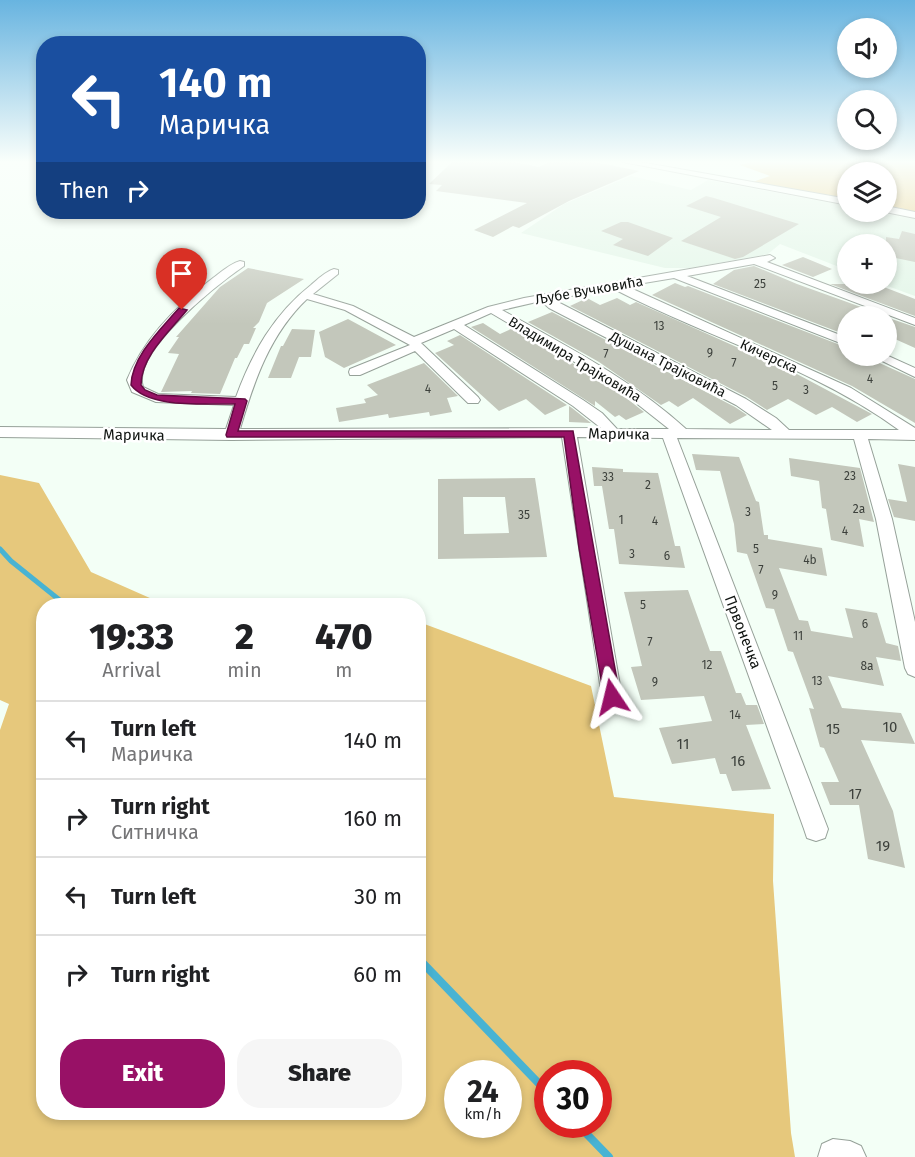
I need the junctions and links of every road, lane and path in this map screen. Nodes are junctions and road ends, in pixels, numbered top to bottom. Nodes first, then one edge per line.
1 (770, 258) dead end
2 (756, 261) junction
3 (240, 264) dead end
4 (334, 273) dead end
5 (674, 275) junction
6 (617, 286) junction
7 (306, 295) junction
8 (544, 298) junction
9 (492, 309) junction
10 (915, 322) edge
11 (455, 325) junction
12 (837, 338) edge
13 (415, 344) junction
14 (897, 365) edge
15 (355, 372) dead end
16 (915, 373) edge
17 (473, 400) dead end
18 (241, 401) junction
19 (0, 432) edge
20 (569, 434) junction
21 (614, 434) junction
22 (231, 435) junction
23 (676, 435) junction
24 (915, 435) edge
25 (787, 436) junction
26 (860, 436) junction
27 (915, 668) edge
28 (612, 697) dead end
29 (816, 829) dead end

1 - 2 street, Љубе Вучковића
2 - 5 street, Љубе Вучковића
2 - 10 street
3 - 18 street
4 - 7 street
5 - 6 street, Љубе Вучковића
5 - 12 street
6 - 8 street, Љубе Вучковића
6 - 24 street, Кичерска
7 - 13 street
7 - 18 street
8 - 9 street, Љубе Вучковића
8 - 25 street, Душана Трајковића
9 - 11 street, Љубе Вучковића
9 - 23 street, Владимира Трајковића
11 - 13 street, Љубе Вучковића
11 - 21 street
13 - 15 street, Љубе Вучковића
13 - 17 street
14 - 16 street
18 - 22 street
19 - 22 street, Маричка
20 - 21 street, Маричка
20 - 22 street, Маричка
20 - 28 street
21 - 23 street, Маричка
23 - 25 street, Маричка
23 - 29 street, Првонечка
24 - 26 street, Маричка
25 - 26 street, Маричка
26 - 27 street

